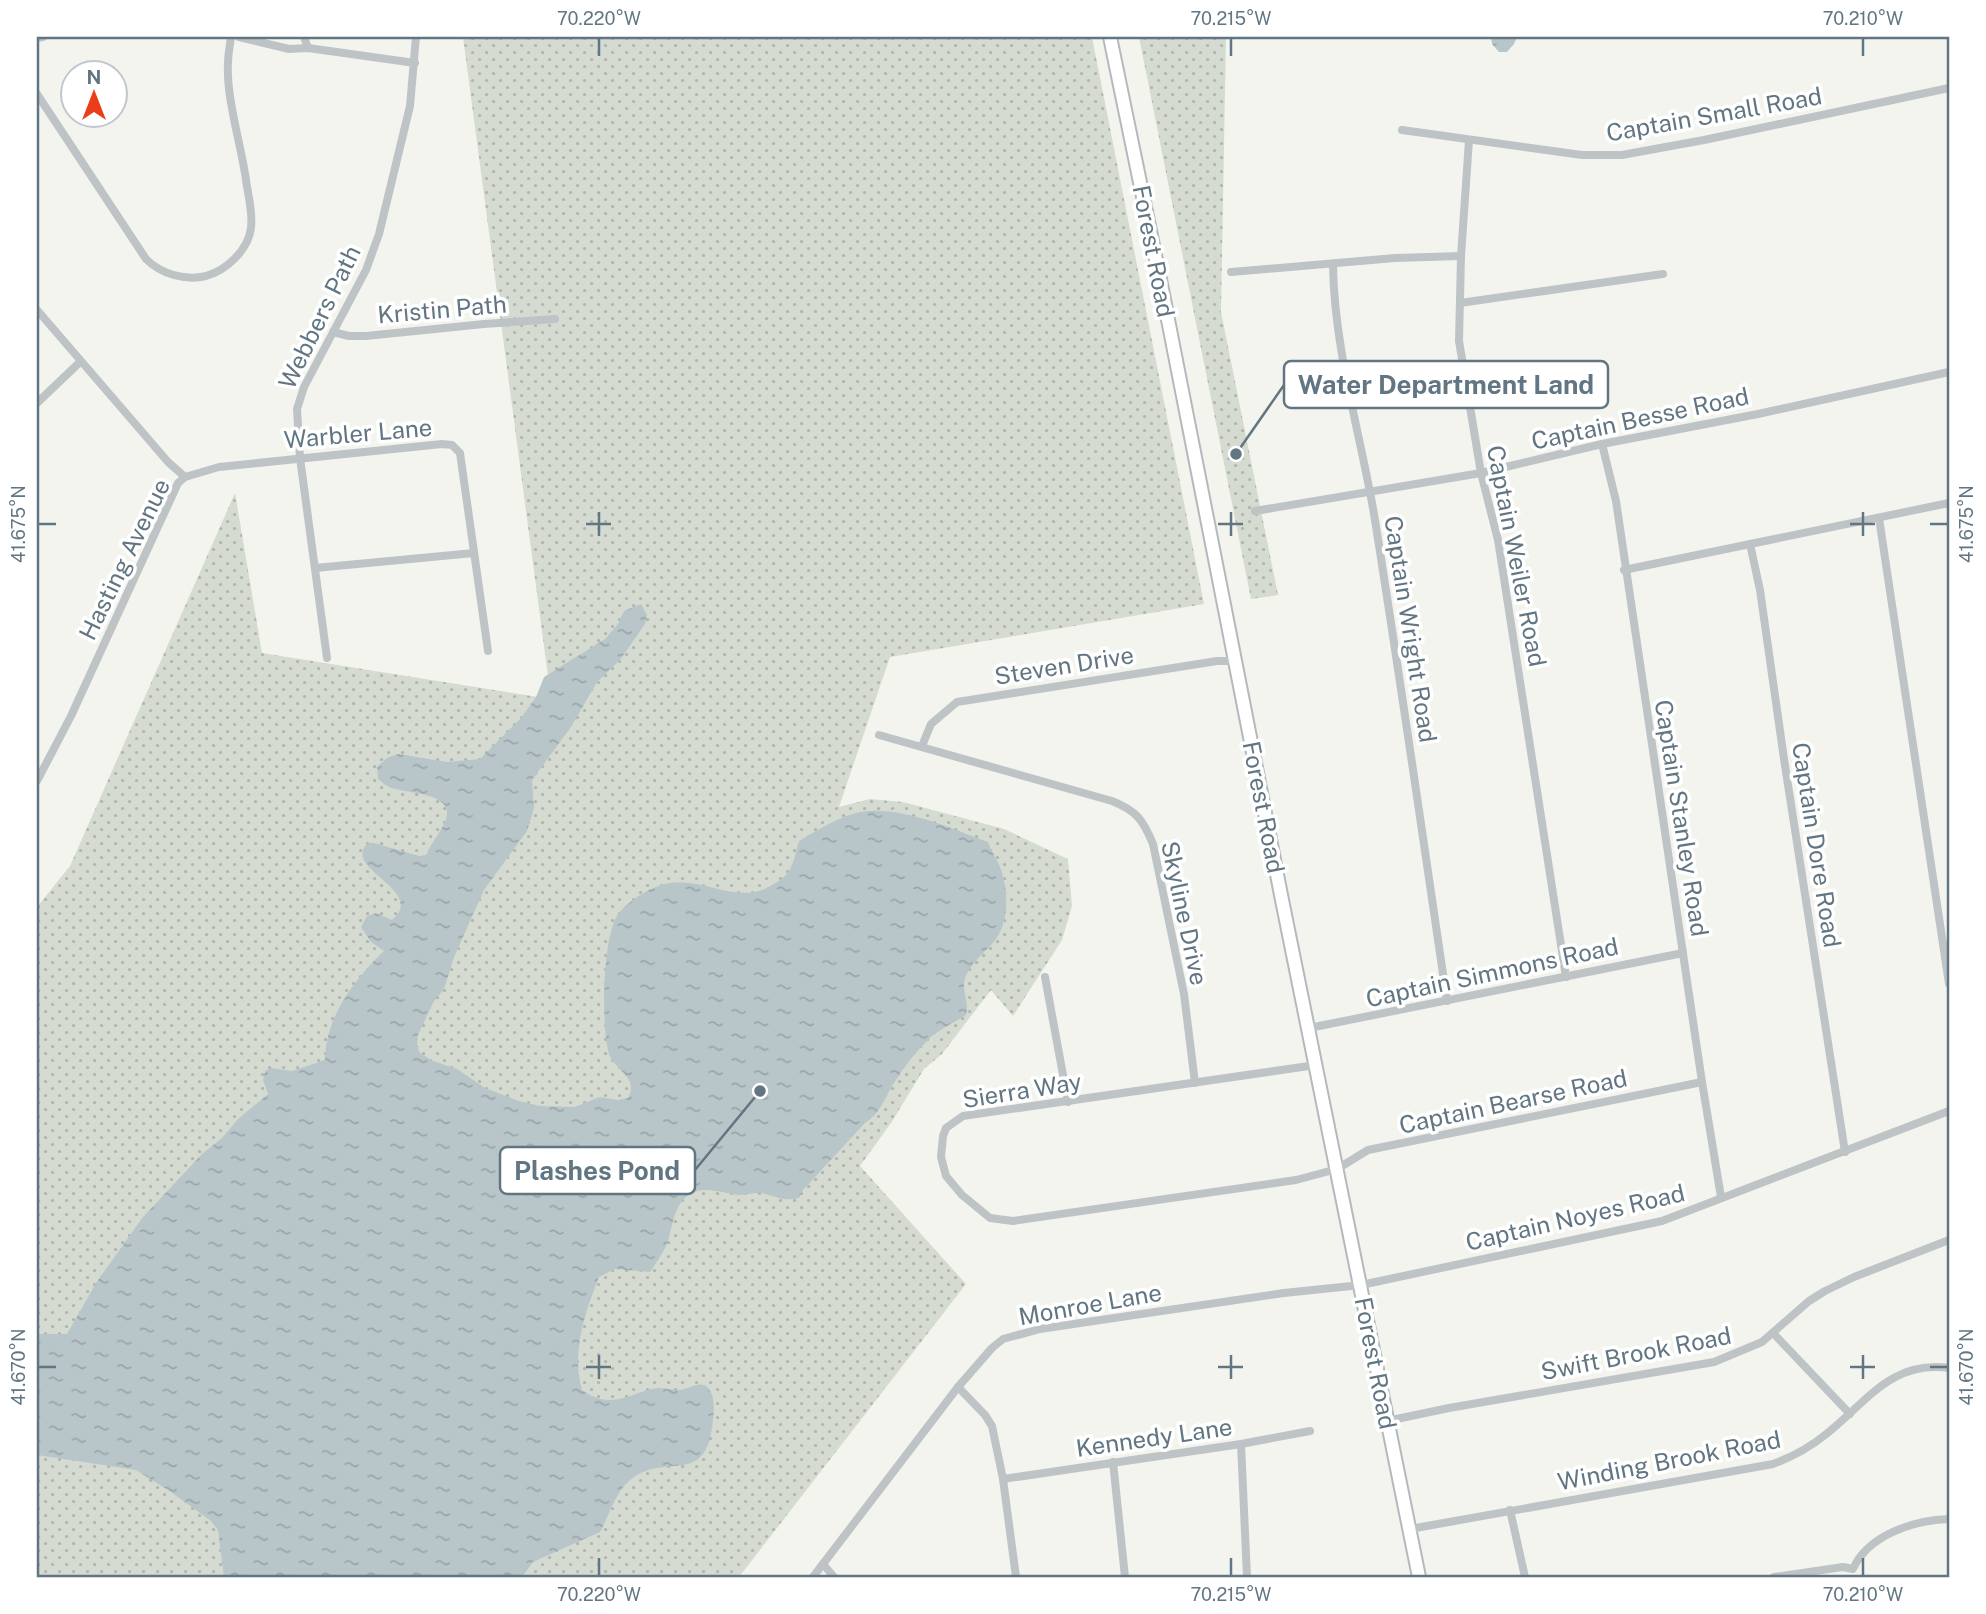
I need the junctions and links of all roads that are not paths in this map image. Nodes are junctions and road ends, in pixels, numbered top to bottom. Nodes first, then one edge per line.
1 (43, 37) edge
2 (231, 37) edge
3 (240, 37) edge
4 (304, 37) edge
5 (416, 37) edge
6 (1110, 37) edge
7 (37, 38) edge
8 (308, 48) junction
9 (415, 63) junction
10 (1949, 88) edge
11 (37, 94) edge
12 (1402, 130) dead end
13 (1469, 139) junction
14 (1461, 256) junction
15 (1333, 264) junction
16 (1231, 272) dead end
17 (1664, 274) dead end
18 (1460, 303) junction
19 (37, 311) edge
20 (555, 319) dead end
21 (333, 332) junction
22 (80, 362) junction
23 (1949, 372) edge
24 (37, 402) edge
25 (1602, 444) junction
26 (300, 458) junction
27 (1481, 473) junction
28 (185, 477) junction
29 (1370, 493) junction
30 (1949, 503) edge
31 (1255, 511) dead end
32 (1879, 518) junction
33 (1750, 544) junction
34 (474, 553) junction
35 (315, 568) junction
36 (1624, 570) junction
37 (488, 651) dead end
38 (327, 658) dead end
39 (1235, 661) junction
40 (879, 735) dead end
41 (922, 746) junction
42 (37, 781) edge
43 (1683, 953) junction
44 (1045, 977) dead end
45 (1566, 977) junction
46 (1949, 984) edge
47 (1447, 1001) junction
48 (1309, 1028) junction
49 (1316, 1065) junction
50 (1702, 1082) junction
51 (1195, 1083) junction
52 (1068, 1102) junction
53 (1949, 1111) edge
54 (1845, 1152) junction
55 (1337, 1169) junction
56 (1721, 1197) junction
57 (1949, 1240) edge
58 (1361, 1285) junction
59 (1774, 1334) junction
60 (1949, 1368) edge
61 (958, 1387) junction
62 (1850, 1414) junction
63 (1387, 1421) junction
64 (1310, 1431) dead end
65 (1241, 1444) junction
66 (1112, 1462) junction
67 (1003, 1479) junction
68 (1510, 1510) junction
69 (1949, 1519) edge
70 (1410, 1529) junction
71 (823, 1564) junction
72 (1853, 1573) edge
73 (813, 1577) edge
74 (834, 1577) edge
75 (1016, 1577) edge
76 (1125, 1577) edge
77 (1247, 1577) edge
78 (1419, 1577) edge
79 (1525, 1577) edge
80 (1774, 1577) edge

1 - 7 street
2 - 11 street
3 - 8 street
4 - 8 street
5 - 9 street, Webbers Path
6 - 39 main road, Forest Road
8 - 9 street
9 - 21 street, Webbers Path
10 - 13 street, Captain Small Road
12 - 13 street, Captain Small Road
13 - 14 street, Captain Weiler Road
14 - 15 street
14 - 18 street, Captain Weiler Road
15 - 16 street
15 - 29 street, Captain Wright Road
17 - 18 street
18 - 27 street, Captain Weiler Road
19 - 22 street, Hasting Avenue
20 - 21 street, Kristin Path
21 - 26 street, Webbers Path
22 - 24 street
22 - 28 street, Hasting Avenue
23 - 25 street, Captain Besse Road
25 - 27 street, Captain Besse Road
25 - 36 street, Captain Stanley Road
26 - 28 street, Warbler Lane
26 - 34 street, Warbler Lane
26 - 35 street, Webbers Path
27 - 29 street, Captain Besse Road
27 - 45 street, Captain Weiler Road
28 - 42 street, Hasting Avenue
29 - 31 street, Captain Besse Road
29 - 47 street, Captain Wright Road
30 - 32 street
32 - 33 street
32 - 46 street
33 - 36 street
33 - 54 street, Captain Dore Road
34 - 35 street
34 - 37 street, Warbler Lane
35 - 38 street, Webbers Path
36 - 43 street, Captain Stanley Road
39 - 41 street, Steven Drive
39 - 48 main road, Forest Road
40 - 41 street, Skyline Drive
41 - 51 street, Skyline Drive
43 - 45 street, Captain Simmons Road
43 - 50 street, Captain Stanley Road
44 - 52 street
45 - 47 street, Captain Simmons Road
47 - 48 street, Captain Simmons Road
48 - 49 main road, Forest Road
49 - 51 street, Sierra Way
49 - 55 main road, Forest Road
50 - 55 street, Captain Bearse Road
50 - 56 street, Captain Stanley Road
51 - 52 street, Sierra Way
52 - 55 street, Sierra Way
53 - 54 street, Captain Noyes Road
54 - 56 street, Captain Noyes Road
55 - 58 main road, Forest Road
56 - 58 street, Captain Noyes Road
57 - 59 street, Swift Brook Road
58 - 61 street, Monroe Lane
58 - 63 main road, Forest Road
59 - 62 street
59 - 63 street, Swift Brook Road
60 - 62 street, Winding Brook Road
61 - 67 street
61 - 71 street, Monroe Lane
62 - 68 street, Winding Brook Road
63 - 70 main road, Forest Road
64 - 65 street, Kennedy Lane
65 - 66 street, Kennedy Lane
65 - 77 street
66 - 67 street, Kennedy Lane
66 - 76 street
67 - 75 street
68 - 70 street, Winding Brook Road
68 - 79 street
69 - 72 street
70 - 78 main road, Forest Road
71 - 73 street, Monroe Lane
71 - 74 street
72 - 80 street

